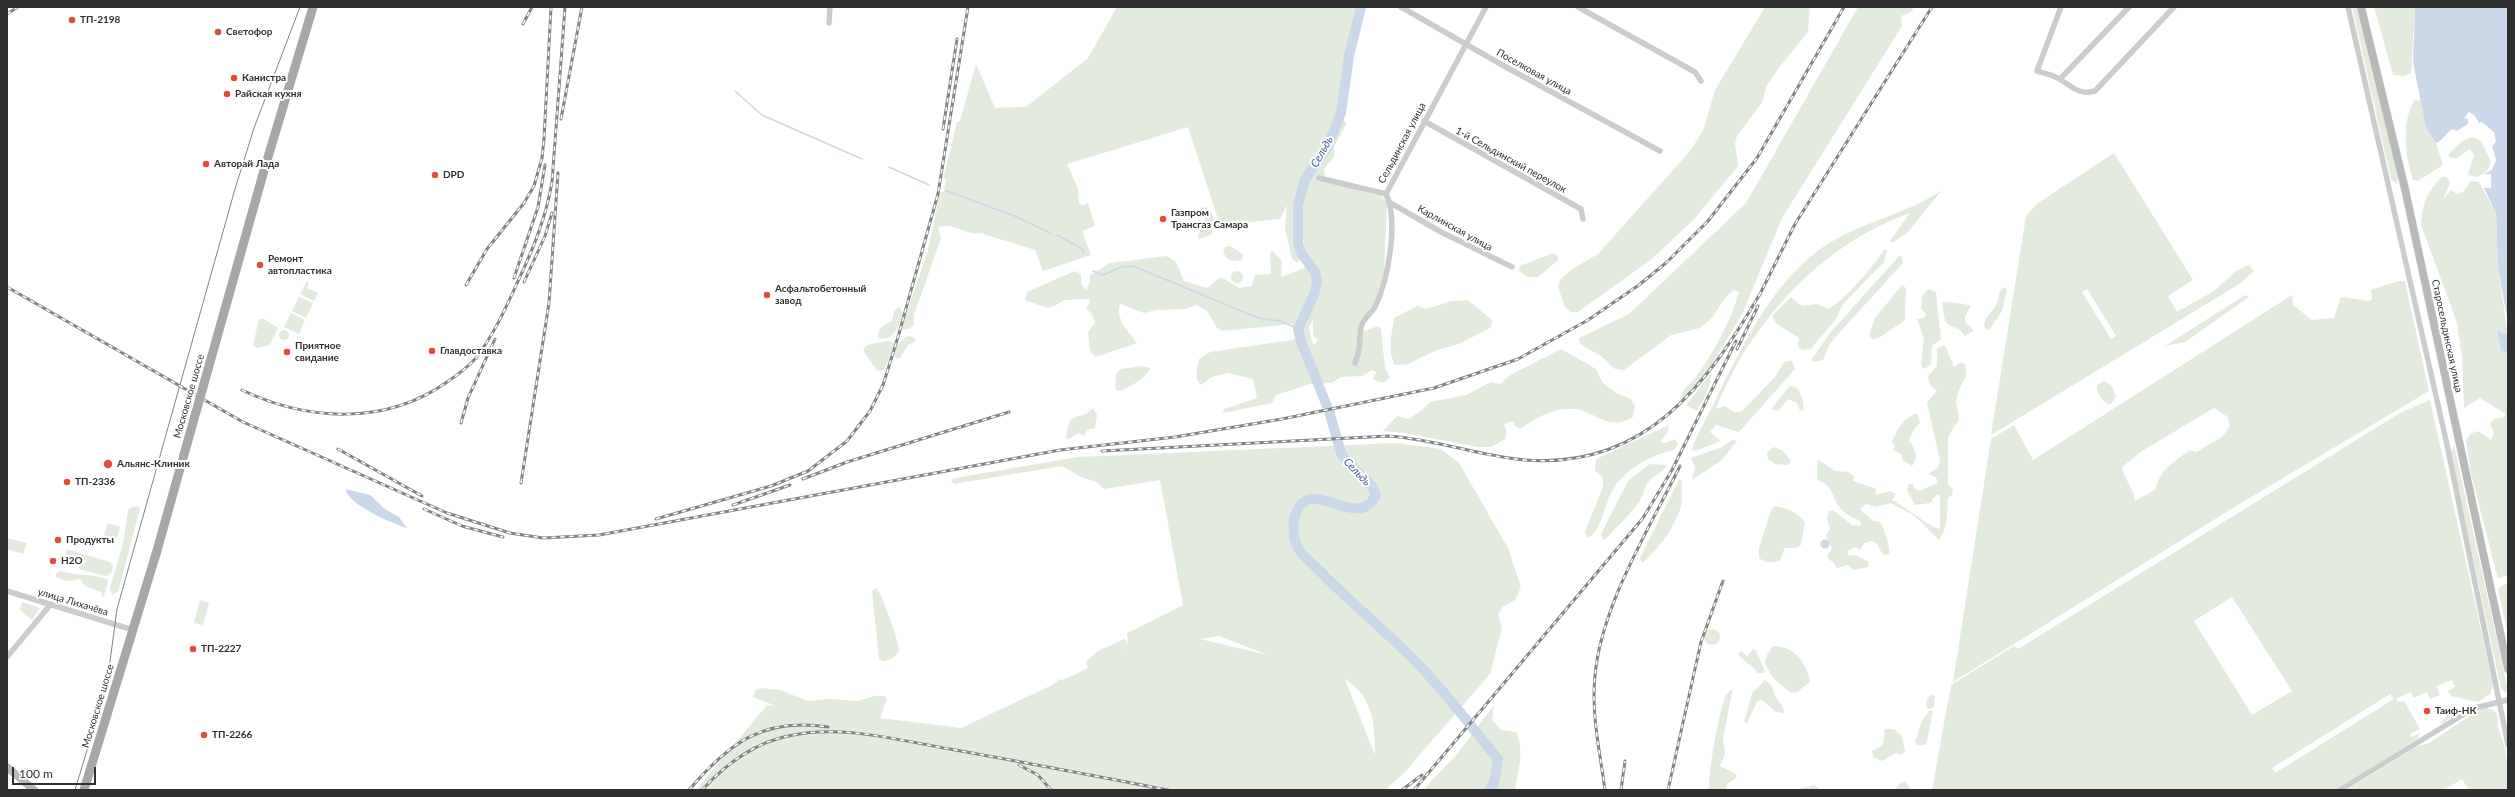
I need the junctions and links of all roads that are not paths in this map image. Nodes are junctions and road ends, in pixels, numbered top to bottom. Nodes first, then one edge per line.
1 (313, 7) edge
2 (830, 7) edge
3 (1401, 7) edge
4 (1486, 7) edge
5 (1578, 7) edge
6 (2061, 7) edge
7 (2128, 7) edge
8 (2174, 7) edge
9 (2348, 7) edge
10 (2361, 7) edge
11 (830, 22) dead end
12 (1466, 44) junction
13 (2060, 79) junction
14 (1701, 82) dead end
15 (1424, 121) junction
16 (1660, 151) dead end
17 (1319, 178) dead end
18 (1386, 194) junction
19 (1390, 202) junction
20 (1582, 219) dead end
21 (1512, 266) dead end
22 (1355, 363) dead end
23 (7, 590) edge
24 (51, 604) junction
25 (133, 630) junction
26 (7, 657) edge
27 (2508, 670) edge
28 (2508, 700) edge
29 (2499, 701) junction
30 (2508, 745) edge
31 (7, 767) edge
32 (34, 790) edge
33 (84, 790) edge
34 (2340, 790) edge

1 - 25 main road, Московское шоссе, bridge
2 - 11 street
3 - 12 street, Поселковая улица
4 - 12 street, Сельдинская улица
5 - 14 street
6 - 13 street
7 - 13 street
8 - 13 street
9 - 29 street
10 - 27 main road, Старосельдинская улица
12 - 15 street, Сельдинская улица
12 - 16 street, Поселковая улица
15 - 18 street, Сельдинская улица
15 - 20 street, 1-й Сельдинский переулок
17 - 18 street
18 - 19 street, Сельдинская улица
19 - 21 street, Карлинская улица
19 - 22 street, Сельдинская улица
23 - 24 street, улица Лихачёва
24 - 25 street, улица Лихачёва
24 - 26 street
25 - 33 main road, Московское шоссе
28 - 29 street
29 - 30 street
29 - 34 street
31 - 32 main road

